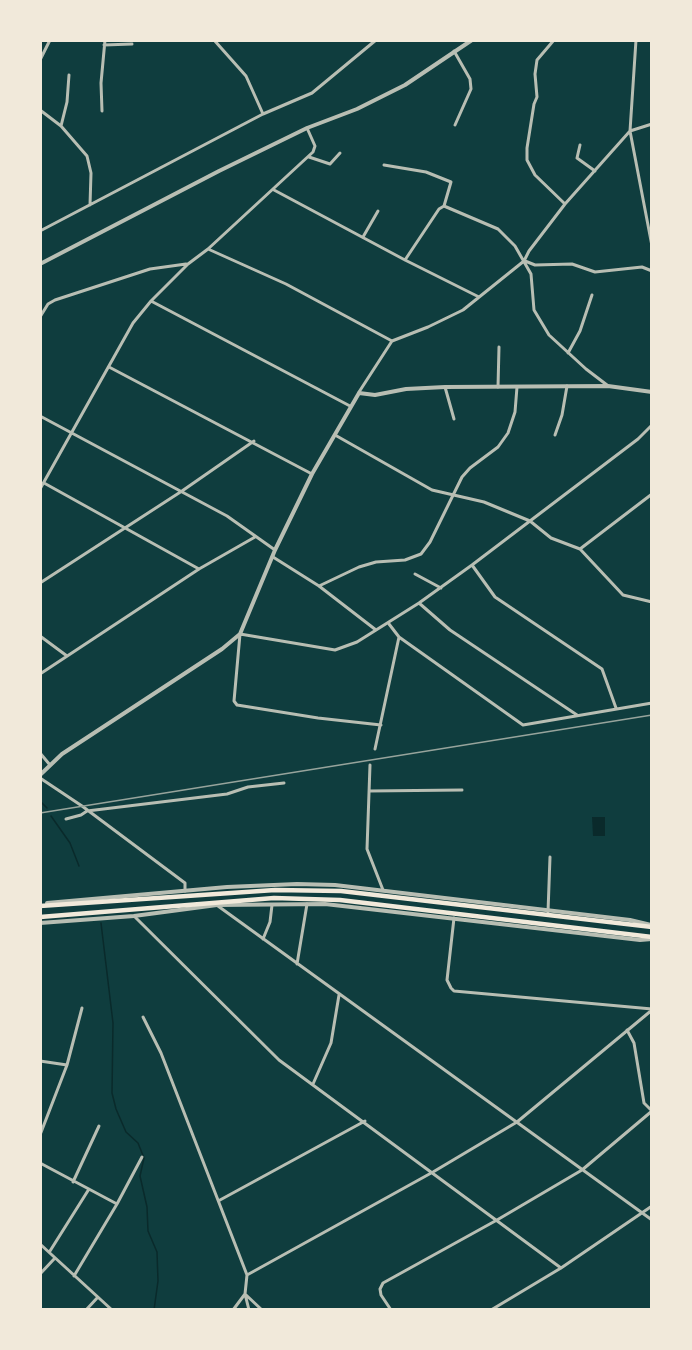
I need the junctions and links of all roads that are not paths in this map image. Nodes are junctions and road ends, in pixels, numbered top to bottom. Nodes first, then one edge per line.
1 (50, 40) edge
2 (214, 40) edge
3 (376, 40) edge
4 (472, 40) edge
5 (554, 40) edge
6 (636, 40) edge
7 (104, 43) edge
8 (132, 44) dead end
9 (454, 51) junction
10 (40, 60) edge
11 (69, 75) dead end
12 (40, 110) edge
13 (102, 111) dead end
14 (263, 114) junction
15 (651, 124) edge
16 (455, 125) dead end
17 (61, 126) junction
18 (307, 129) junction
19 (630, 131) junction
20 (580, 145) dead end
21 (340, 153) dead end
22 (309, 156) junction
23 (384, 165) dead end
24 (595, 171) junction
25 (274, 190) junction
26 (566, 204) junction
27 (90, 205) junction
28 (444, 206) junction
29 (378, 211) dead end
30 (40, 231) edge
31 (363, 237) junction
32 (651, 246) edge
33 (208, 249) junction
34 (405, 260) junction
35 (524, 261) junction
36 (40, 264) edge
37 (188, 264) junction
38 (651, 271) edge
39 (592, 295) dead end
40 (479, 297) junction
41 (151, 301) junction
42 (40, 317) edge
43 (392, 341) junction
44 (499, 347) dead end
45 (568, 353) junction
46 (108, 367) junction
47 (567, 386) junction
48 (608, 386) junction
49 (445, 387) junction
50 (498, 387) junction
51 (517, 387) junction
52 (651, 392) edge
53 (359, 393) junction
54 (350, 406) junction
55 (40, 417) edge
56 (454, 419) dead end
57 (651, 425) edge
58 (71, 433) junction
59 (335, 435) junction
60 (555, 435) dead end
61 (254, 441) junction
62 (312, 474) junction
63 (44, 483) junction
64 (40, 489) edge
65 (182, 491) junction
66 (455, 494) junction
67 (651, 494) edge
68 (530, 521) junction
69 (125, 528) junction
70 (255, 537) junction
71 (580, 549) junction
72 (275, 550) junction
73 (272, 557) junction
74 (472, 565) junction
75 (199, 569) junction
76 (416, 574) dead end
77 (40, 583) edge
78 (319, 585) junction
79 (441, 588) junction
80 (651, 602) edge
81 (419, 603) junction
82 (388, 624) junction
83 (376, 630) junction
84 (240, 634) junction
85 (40, 636) edge
86 (399, 637) junction
87 (67, 656) junction
88 (40, 674) edge
89 (651, 703) edge
90 (616, 708) junction
91 (578, 716) junction
92 (381, 725) junction
93 (375, 750) dead end
94 (40, 753) edge
95 (50, 765) junction
96 (370, 765) dead end
97 (40, 776) edge
98 (284, 783) dead end
99 (462, 790) dead end
100 (369, 791) junction
101 (87, 811) junction
102 (66, 819) dead end
103 (550, 857) dead end
104 (383, 890) junction
105 (185, 891) junction
106 (272, 903) junction
107 (307, 903) junction
108 (40, 905) edge
109 (217, 905) junction
110 (548, 912) junction
111 (134, 916) junction
112 (40, 917) edge
113 (454, 918) junction
114 (40, 923) edge
115 (651, 926) edge
116 (651, 938) edge
117 (262, 939) junction
118 (297, 964) junction
119 (339, 995) junction
120 (82, 1008) dead end
121 (651, 1009) edge
122 (143, 1017) dead end
123 (627, 1030) junction
124 (40, 1060) edge
125 (66, 1065) junction
126 (313, 1084) junction
127 (651, 1111) edge
128 (364, 1121) junction
129 (517, 1122) junction
130 (99, 1126) dead end
131 (40, 1135) edge
132 (142, 1157) dead end
133 (40, 1163) edge
134 (582, 1170) junction
135 (434, 1172) junction
136 (73, 1182) junction
137 (89, 1190) junction
138 (220, 1200) junction
139 (117, 1204) junction
140 (651, 1206) edge
141 (643, 1213) junction
142 (497, 1220) junction
143 (651, 1220) edge
144 (40, 1244) edge
145 (49, 1252) junction
146 (55, 1258) junction
147 (561, 1268) junction
148 (40, 1274) edge
149 (247, 1275) junction
150 (74, 1276) junction
151 (245, 1294) junction
152 (98, 1297) junction
153 (86, 1310) edge
154 (112, 1310) edge
155 (233, 1310) edge
156 (249, 1310) edge
157 (262, 1310) edge
158 (392, 1310) edge
159 (491, 1310) edge

1 - 10 street
2 - 14 street
3 - 14 street
4 - 9 street
5 - 26 street
6 - 19 street
7 - 8 street
7 - 13 street
9 - 16 street
9 - 18 street
11 - 17 street
12 - 17 street
14 - 27 street
15 - 19 street
17 - 27 street
18 - 22 street
18 - 36 street
19 - 24 street
19 - 32 street
20 - 24 street
21 - 22 street
22 - 25 street
23 - 28 street
24 - 26 street
25 - 31 street
25 - 33 street
26 - 35 street
27 - 30 street
28 - 34 street
28 - 35 street
29 - 31 street
31 - 34 street
33 - 37 street
33 - 43 street
34 - 40 street
35 - 38 street
35 - 40 street
35 - 45 street
37 - 41 street
37 - 42 street
39 - 45 street
40 - 43 street
41 - 46 street
41 - 54 street
43 - 53 street
44 - 50 street
45 - 48 street
46 - 58 street
46 - 61 street
47 - 48 street
47 - 51 street
47 - 60 street
48 - 52 street
49 - 50 street
49 - 53 street
49 - 56 street
50 - 51 street
51 - 66 street
53 - 54 street
54 - 59 street
55 - 58 street
57 - 68 street
58 - 63 street
58 - 65 street
59 - 62 street
59 - 66 street
61 - 62 street
61 - 65 street
62 - 72 street
63 - 64 street
63 - 69 street
65 - 69 street
65 - 70 street
66 - 68 street
66 - 78 street
67 - 71 street
68 - 71 street
68 - 74 street
69 - 75 street
69 - 77 street
70 - 72 street
70 - 75 street
71 - 80 street
72 - 73 street
73 - 78 street
73 - 84 street
74 - 79 street
74 - 90 street
75 - 87 street
76 - 79 street
78 - 83 street
79 - 81 street
81 - 82 street
81 - 91 street
82 - 83 street
82 - 86 street
83 - 84 street
84 - 92 street
84 - 95 street
85 - 87 street
86 - 91 street
86 - 92 street
87 - 88 street
89 - 90 street
90 - 91 street
92 - 93 street
94 - 95 street
95 - 97 street
96 - 100 street
97 - 101 street
98 - 101 street
99 - 100 street
100 - 104 street
101 - 102 street
101 - 105 street
103 - 110 street
104 - 105 street
104 - 110 street
105 - 108 street
106 - 107 street
106 - 109 street
106 - 117 street
107 - 113 street
107 - 118 street
108 - 115 main road
109 - 111 street
109 - 117 street
110 - 115 street
111 - 114 street
111 - 126 street
112 - 116 main road
113 - 116 street
113 - 121 street
117 - 118 street
118 - 119 street
119 - 126 street
119 - 129 street
120 - 125 street
121 - 123 street
122 - 138 street
123 - 127 street
123 - 129 street
124 - 125 street
125 - 131 street
126 - 128 street
127 - 134 street
128 - 135 street
128 - 138 street
129 - 134 street
129 - 135 street
130 - 136 street
132 - 139 street
133 - 136 street
134 - 141 street
134 - 142 street
135 - 142 street
135 - 149 street
136 - 137 street
137 - 139 street
137 - 145 street
138 - 149 street
139 - 150 street
140 - 141 street
141 - 143 street
141 - 147 street
142 - 147 street
142 - 158 street
144 - 145 street
145 - 146 street
146 - 148 street
146 - 150 street
147 - 159 street
149 - 151 street
150 - 152 street
151 - 155 street
151 - 156 street
151 - 157 street
152 - 153 street
152 - 154 street

